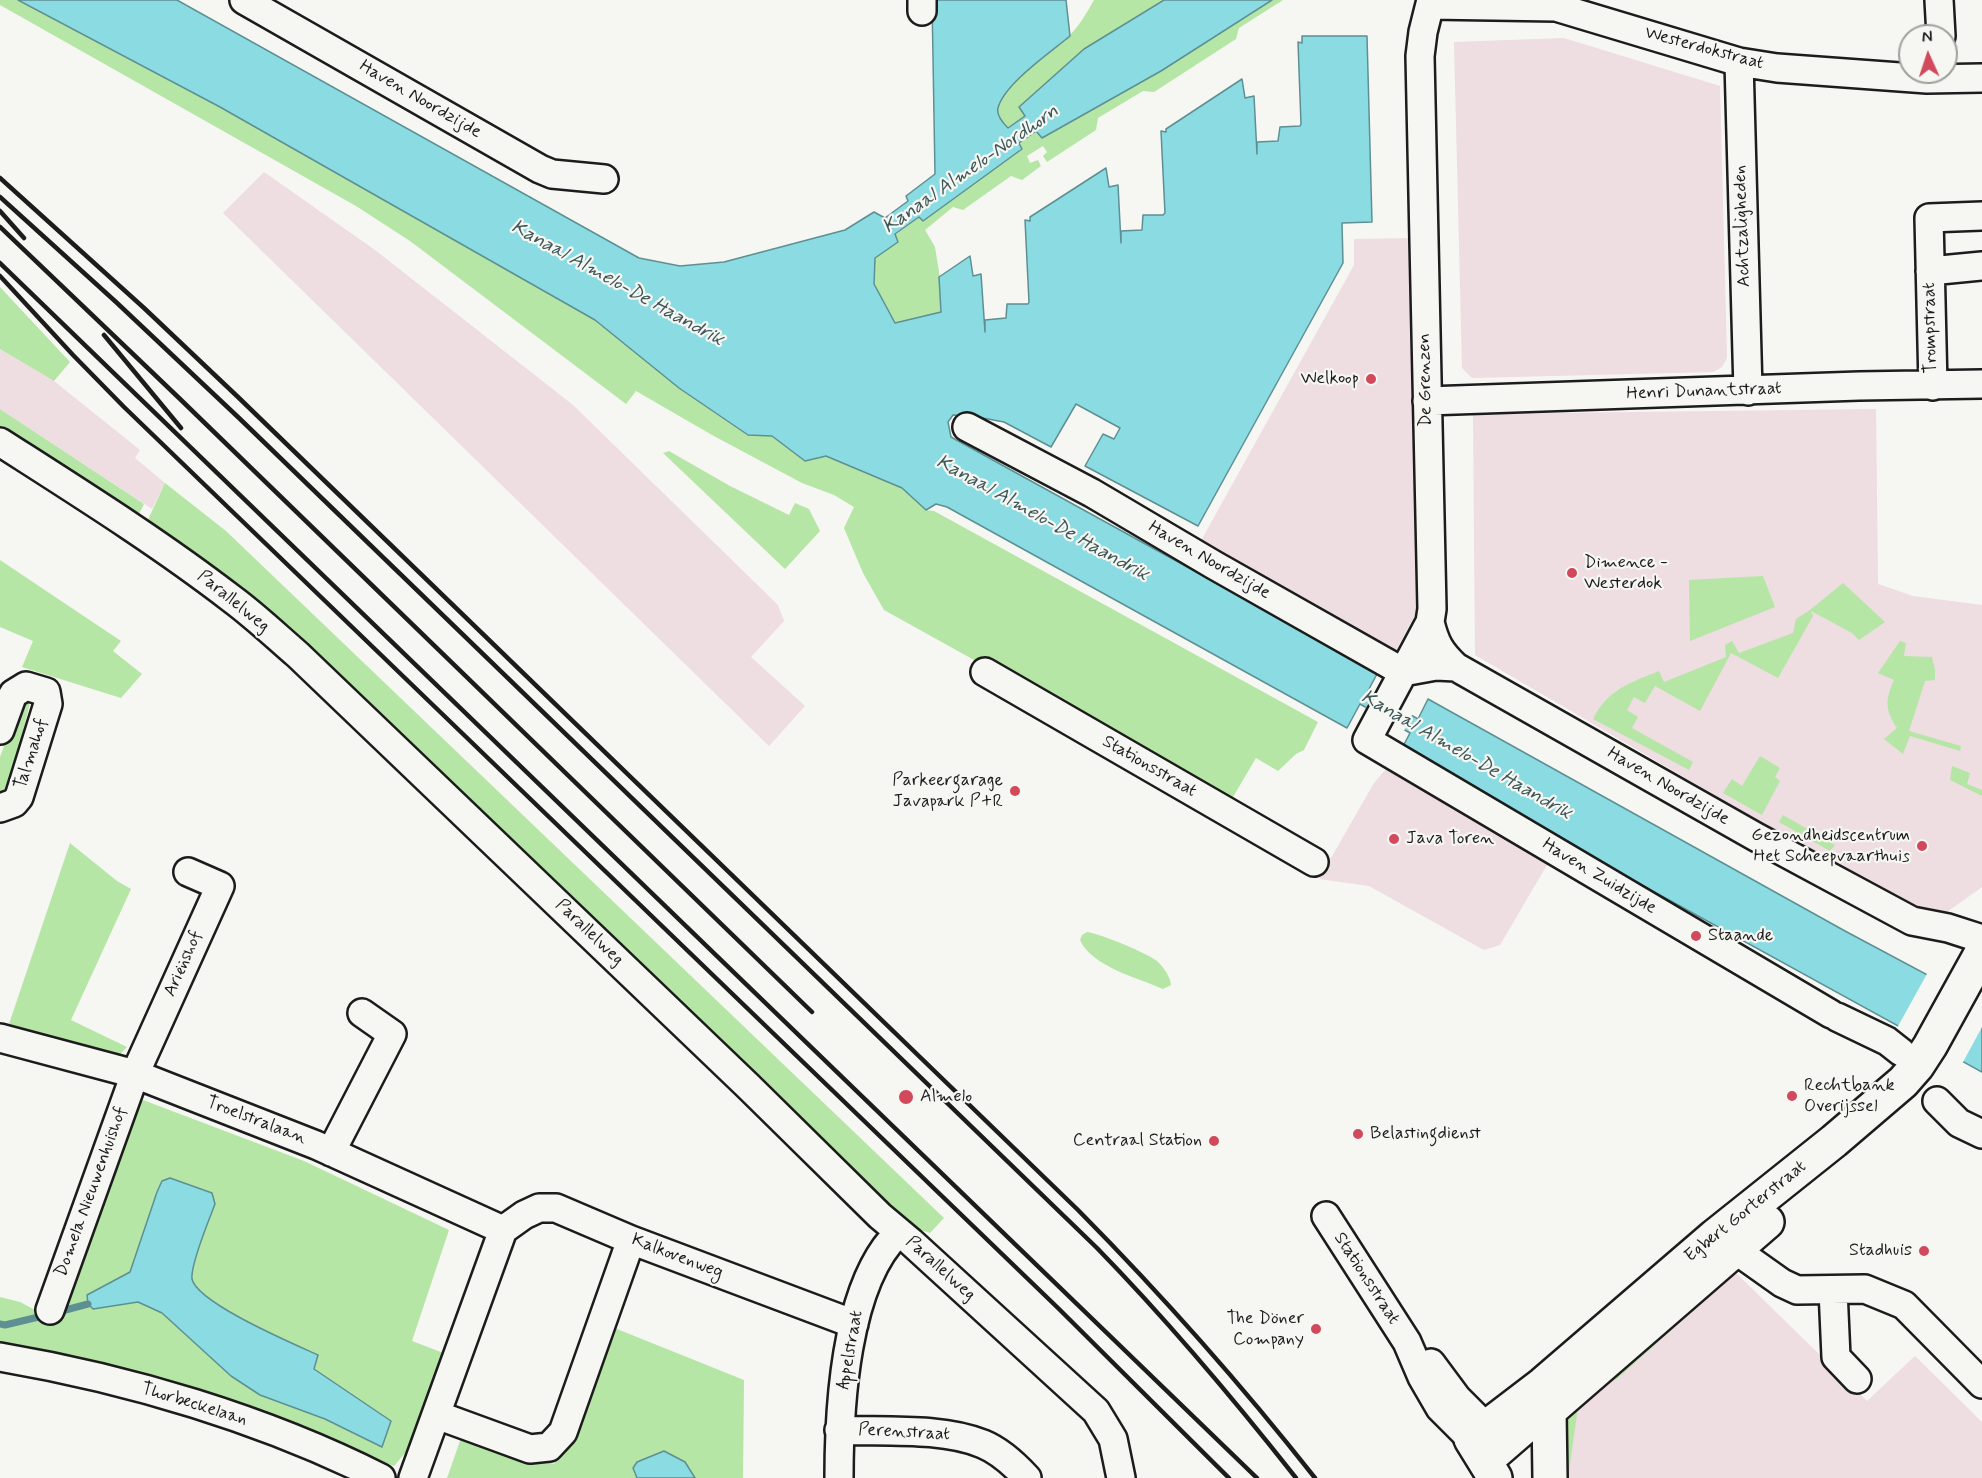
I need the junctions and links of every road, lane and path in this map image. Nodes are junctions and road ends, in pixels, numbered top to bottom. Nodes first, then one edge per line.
1 (244, 0) edge
2 (1939, 0) edge
3 (1431, 2) edge
4 (1940, 24) edge
5 (1739, 62) junction
6 (1958, 76) edge
7 (1898, 77) edge
8 (1982, 78) edge
9 (604, 179) dead end
10 (1982, 216) edge
11 (1982, 266) edge
12 (1930, 271) junction
13 (1982, 384) edge
14 (1933, 386) junction
15 (1748, 391) junction
16 (1427, 401) junction
17 (967, 428) dead end
18 (0, 442) edge
19 (1430, 622) junction
20 (1456, 667) junction
21 (985, 672) dead end
22 (1403, 672) junction
23 (1379, 718) joint
24 (0, 730) edge
25 (0, 808) edge
26 (1314, 862) dead end
27 (188, 872) dead end
28 (1982, 939) edge
29 (1982, 952) edge
30 (1975, 997) edge
31 (362, 1013) dead end
32 (0, 1038) edge
33 (1927, 1052) junction
34 (135, 1074) junction
35 (1937, 1101) dead end
36 (1982, 1134) edge
37 (331, 1152) junction
38 (1326, 1216) dead end
39 (503, 1230) junction
40 (899, 1232) junction
41 (631, 1240) junction
42 (1725, 1243) junction
43 (1833, 1290) junction
44 (50, 1310) dead end
45 (854, 1324) junction
46 (0, 1358) edge
47 (1857, 1380) dead end
48 (1982, 1384) edge
49 (1549, 1411) junction
50 (437, 1415) junction
51 (839, 1430) junction
52 (1488, 1451) edge
53 (1021, 1471) edge
54 (381, 1478) edge
55 (413, 1478) edge
56 (839, 1478) edge
57 (1121, 1478) edge
58 (1519, 1478) edge
59 (1550, 1478) edge

1 - 9 street, Haven Noordzijde
2 - 4 street
3 - 5 street, Westerdokstraat
3 - 16 street, De Grenzen
5 - 7 street, Westerdokstraat
5 - 15 street, Achtzaligheden
6 - 8 street, Westerdokstraat
10 - 12 street, Trompstraat
11 - 12 street, Trompstraat
12 - 14 street, Trompstraat
13 - 14 street, Henri Dunantstraat
14 - 15 street, Henri Dunantstraat
15 - 16 street, Henri Dunantstraat
16 - 19 street, De Grenzen
17 - 22 street, Haven Noordzijde
18 - 40 street, Parallelweg
19 - 20 street, Haven Noordzijde
19 - 22 street, De Grenzen
20 - 22 street
20 - 28 street, Haven Noordzijde
21 - 26 street, Stationsstraat
22 - 23 street, De Grenzen
23 - 33 street, Haven Zuidzijde
24 - 25 street, Talmahof
27 - 34 street, Ariënshof
29 - 30 main road, Egbert Gorterstraat
30 - 33 main road, Egbert Gorterstraat
31 - 37 street
32 - 34 street, Troelstralaan
33 - 42 main road, Egbert Gorterstraat
34 - 37 street, Troelstralaan
34 - 44 street, Domela Nieuwenhuishof
35 - 36 street
37 - 39 street, Troelstralaan
38 - 52 street, Stationsstraat
39 - 41 street, Kalkovenweg
39 - 50 street
40 - 45 street, Appelstraat
40 - 57 street, Parallelweg
41 - 45 street, Kalkovenweg
41 - 50 street
42 - 43 street
42 - 49 main road, Egbert Gorterstraat
42 - 52 main road, Egbert Gorterstraat
43 - 47 street
43 - 48 street
45 - 51 street, Appelstraat
46 - 54 street, Thorbeckelaan
49 - 52 main road, Egbert Gorterstraat
49 - 59 main road
50 - 55 street
51 - 53 street, Perenstraat
51 - 56 street, Appelstraat
52 - 58 main road

